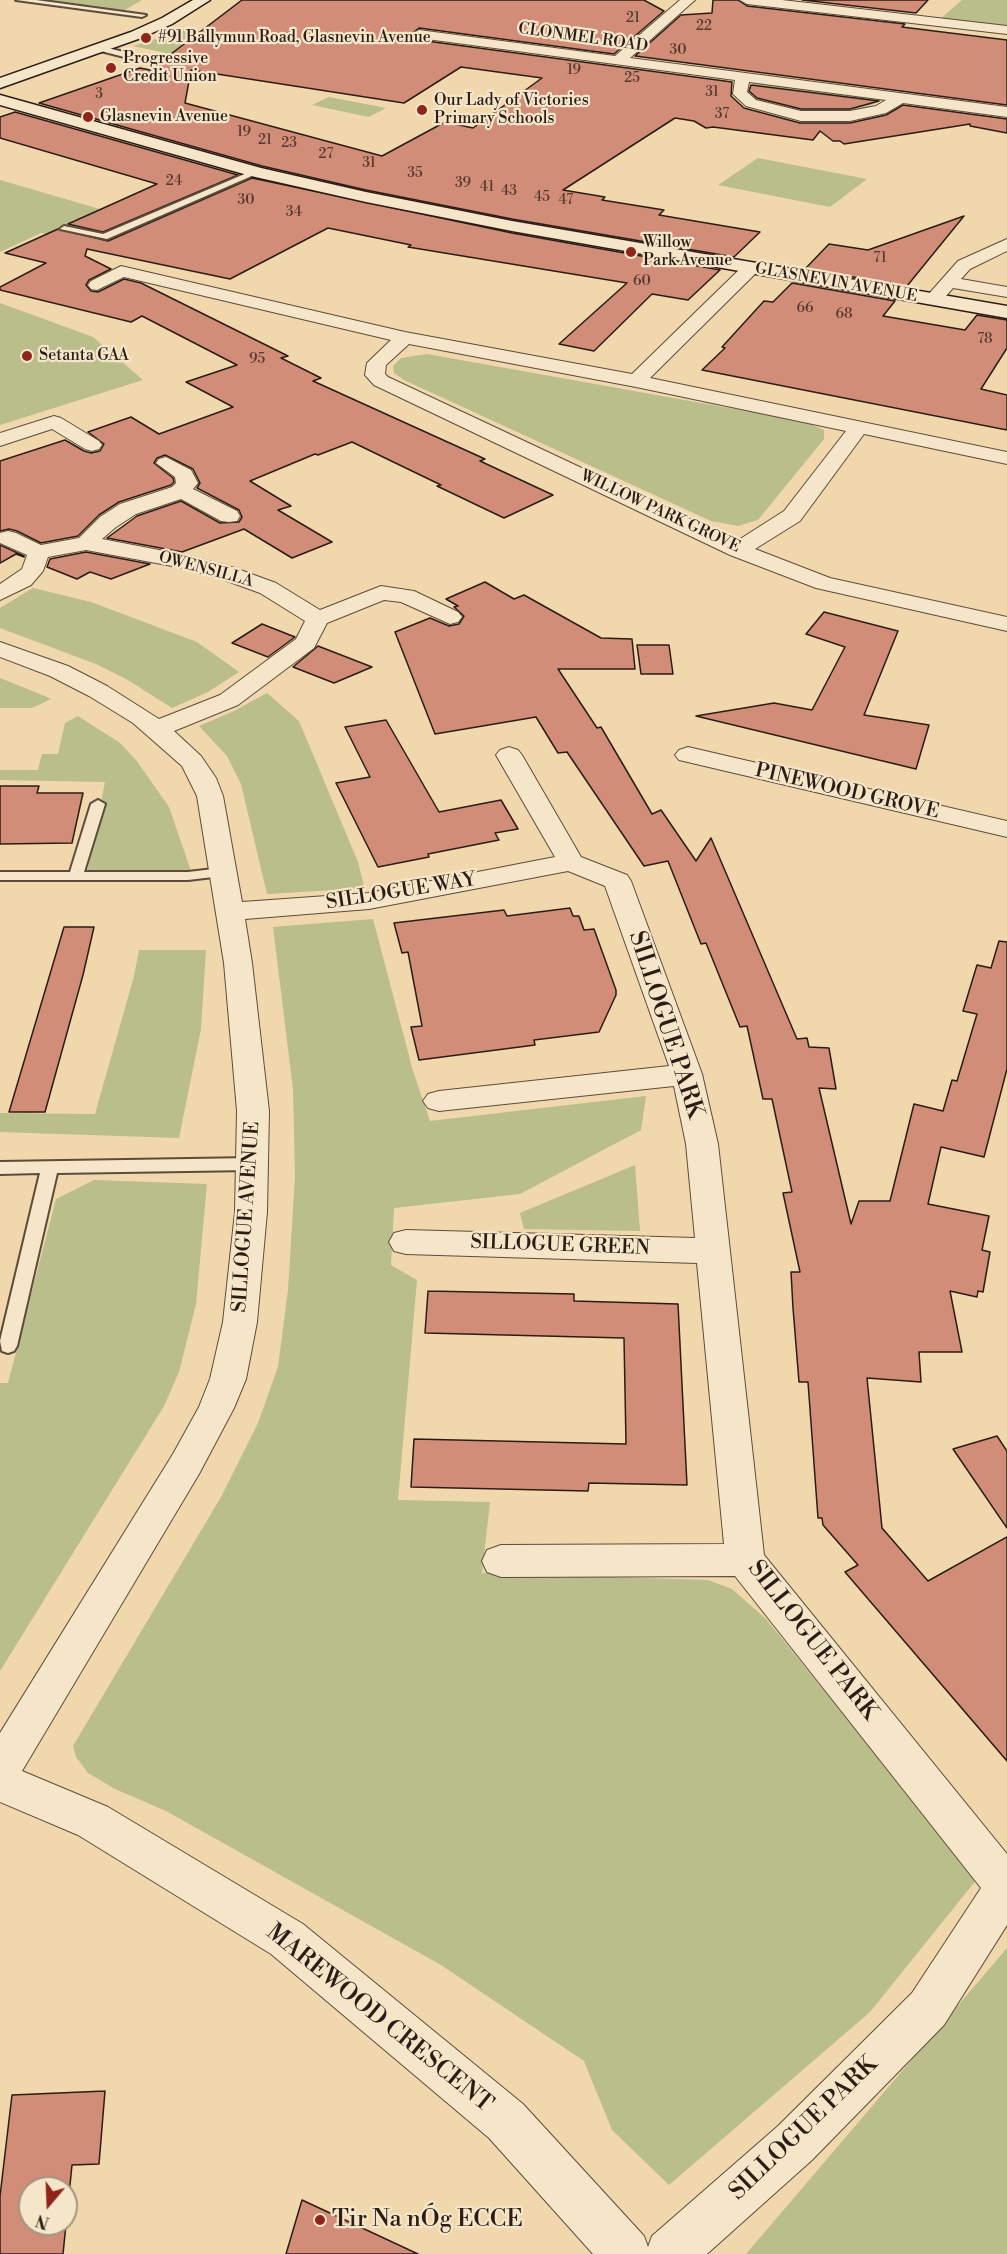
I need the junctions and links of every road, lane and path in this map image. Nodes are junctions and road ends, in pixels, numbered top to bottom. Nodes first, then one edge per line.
1 (19, 0) edge
2 (203, 0) edge
3 (688, 0) edge
4 (747, 0) edge
5 (945, 7) dead end
6 (156, 9) dead end
7 (142, 15) junction
8 (931, 21) junction
9 (1007, 30) edge
10 (418, 34) dead end
11 (103, 36) junction
12 (33, 55) dead end
13 (140, 59) dead end
14 (619, 60) junction
15 (743, 78) junction
16 (0, 84) edge
17 (901, 98) junction
18 (0, 100) edge
19 (1007, 112) edge
20 (257, 172) junction
21 (64, 229) dead end
22 (1007, 244) edge
23 (751, 268) junction
24 (949, 282) junction
25 (97, 285) dead end
26 (1007, 292) edge
27 (933, 300) junction
28 (1007, 312) edge
29 (405, 338) junction
30 (636, 381) junction
31 (859, 428) junction
32 (0, 440) edge
33 (92, 445) dead end
34 (1007, 458) edge
35 (166, 463) dead end
36 (180, 492) junction
37 (229, 516) dead end
38 (8, 538) dead end
39 (87, 543) junction
40 (738, 550) junction
41 (39, 552) junction
42 (0, 593) edge
43 (450, 617) dead end
44 (318, 619) junction
45 (1007, 624) edge
46 (0, 649) edge
47 (156, 729) junction
48 (509, 755) dead end
49 (688, 755) dead end
50 (98, 804) dead end
51 (1007, 829) edge
52 (571, 862) junction
53 (222, 872) junction
54 (0, 876) edge
55 (76, 876) junction
56 (229, 912) junction
57 (687, 1074) junction
58 (440, 1101) dead end
59 (252, 1164) junction
60 (0, 1168) edge
61 (49, 1169) junction
62 (406, 1242) dead end
63 (714, 1251) junction
64 (8, 1346) dead end
65 (745, 1560) junction
66 (501, 1561) dead end
67 (0, 1770) edge
68 (0, 1782) edge
69 (626, 2254) edge
70 (670, 2254) edge

1 - 7 lane
2 - 11 main road
3 - 14 street
4 - 8 street
5 - 8 street
6 - 7 main road
7 - 11 main road
8 - 9 street
10 - 14 street, CLONMEL ROAD
11 - 12 main road
11 - 13 lane
11 - 16 main road
14 - 15 street, CLONMEL ROAD
15 - 17 street, CLONMEL ROAD
15 - 17 street
17 - 19 street, CLONMEL ROAD
18 - 20 main road, GLASNEVIN AVENUE
20 - 21 lane
20 - 23 main road, GLASNEVIN AVENUE
22 - 24 street
23 - 27 main road, GLASNEVIN AVENUE
23 - 30 street
24 - 26 street
24 - 27 street
25 - 29 street
27 - 28 main road, GLASNEVIN AVENUE
29 - 30 street
29 - 40 street, WILLOW PARK GROVE
30 - 31 street
31 - 34 street
31 - 40 street
32 - 33 street
35 - 36 street
36 - 37 street
36 - 39 street
38 - 41 street
39 - 41 street, OWENSILLA
39 - 44 street, OWENSILLA
40 - 45 street, WILLOW PARK GROVE
41 - 42 street
43 - 44 street
44 - 47 street
46 - 47 street, SILLOGUE AVENUE
47 - 53 street, SILLOGUE AVENUE
48 - 52 street
49 - 51 street, PINEWOOD GROVE
50 - 55 lane
52 - 56 street, SILLOGUE WAY
52 - 57 street, SILLOGUE PARK
53 - 55 lane
53 - 56 street, SILLOGUE AVENUE
54 - 55 lane
56 - 59 street, SILLOGUE AVENUE
57 - 58 street
57 - 63 street, SILLOGUE PARK
59 - 61 lane
59 - 67 street, SILLOGUE AVENUE
60 - 61 lane
61 - 64 lane
62 - 63 street, SILLOGUE GREEN
63 - 65 street, SILLOGUE PARK
65 - 66 street
65 - 70 street, SILLOGUE PARK
68 - 69 street, MAREWOOD CRESCENT

